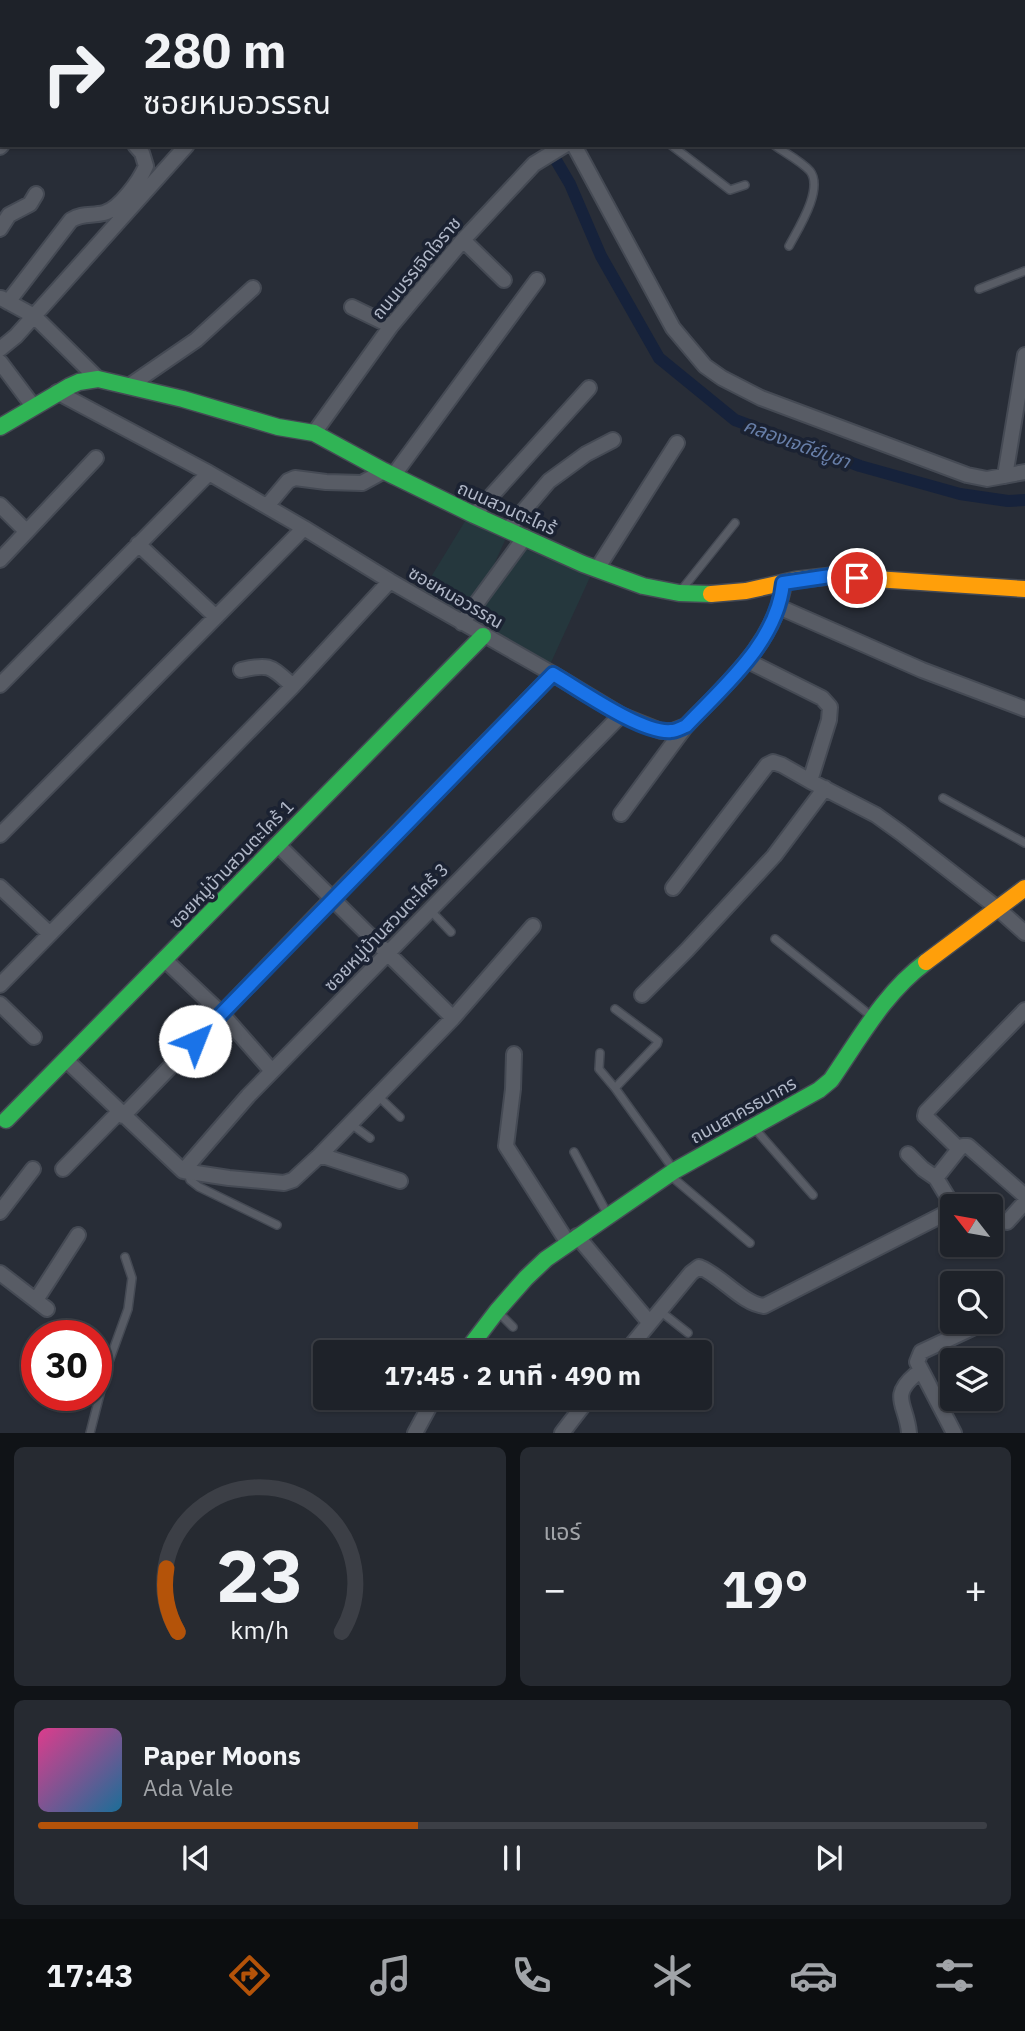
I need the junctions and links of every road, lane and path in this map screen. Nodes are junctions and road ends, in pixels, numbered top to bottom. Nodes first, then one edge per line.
1 (137, 147) edge
2 (185, 147) edge
3 (566, 147) edge
4 (674, 147) edge
5 (777, 147) edge
6 (745, 185) dead end
7 (36, 194) dead end
8 (130, 200) junction
9 (0, 229) edge
10 (463, 240) junction
11 (789, 246) dead end
12 (1025, 271) edge
13 (504, 280) dead end
14 (537, 280) dead end
15 (253, 288) dead end
16 (979, 289) dead end
17 (4, 300) edge
18 (352, 307) dead end
19 (34, 316) junction
20 (391, 326) junction
21 (0, 349) edge
22 (1025, 355) edge
23 (0, 362) edge
24 (98, 379) junction
25 (129, 386) junction
26 (589, 388) dead end
27 (57, 392) junction
28 (33, 407) junction
29 (0, 428) edge
30 (314, 433) junction
31 (613, 440) dead end
32 (677, 443) dead end
33 (96, 457) dead end
34 (1025, 472) edge
35 (209, 473) junction
36 (388, 474) junction
37 (1005, 476) junction
38 (0, 505) edge
39 (267, 506) junction
40 (474, 514) junction
41 (735, 523) dead end
42 (304, 528) junction
43 (508, 530) junction
44 (26, 531) junction
45 (524, 537) junction
46 (138, 544) junction
47 (0, 560) edge
48 (597, 569) junction
49 (390, 582) junction
50 (783, 583) junction
51 (1025, 589) edge
52 (679, 593) junction
53 (779, 607) junction
54 (216, 617) junction
55 (462, 624) junction
56 (483, 636) junction
57 (748, 661) junction
58 (241, 670) dead end
59 (553, 674) junction
60 (0, 685) edge
61 (293, 686) junction
62 (1025, 709) edge
63 (621, 715) junction
64 (686, 726) junction
65 (810, 781) junction
66 (825, 788) junction
67 (943, 799) dead end
68 (621, 814) dead end
69 (0, 835) edge
70 (1025, 843) edge
71 (277, 844) junction
72 (0, 887) edge
73 (673, 888) dead end
74 (1025, 888) edge
75 (332, 899) junction
76 (996, 907) junction
77 (430, 910) junction
78 (533, 926) dead end
79 (451, 932) dead end
80 (1025, 933) edge
81 (50, 934) junction
82 (775, 939) dead end
83 (388, 952) junction
84 (164, 959) junction
85 (0, 985) edge
86 (642, 995) dead end
87 (0, 1004) edge
88 (615, 1009) dead end
89 (1025, 1010) edge
90 (222, 1014) junction
91 (453, 1018) junction
92 (874, 1018) junction
93 (34, 1037) dead end
94 (600, 1053) dead end
95 (514, 1054) dead end
96 (66, 1060) junction
97 (272, 1071) junction
98 (615, 1088) junction
99 (378, 1096) junction
100 (122, 1113) junction
101 (400, 1118) dead end
102 (6, 1120) dead end
103 (351, 1124) junction
104 (753, 1126) junction
105 (370, 1138) dead end
106 (959, 1149) junction
107 (574, 1152) dead end
108 (908, 1154) dead end
109 (320, 1156) junction
110 (33, 1169) dead end
111 (63, 1169) dead end
112 (185, 1171) junction
113 (671, 1172) junction
114 (936, 1178) junction
115 (400, 1181) dead end
116 (945, 1194) edge
117 (813, 1195) dead end
118 (1025, 1196) edge
119 (1025, 1202) edge
120 (0, 1212) edge
121 (608, 1215) junction
122 (940, 1215) edge
123 (1007, 1222) dead end
124 (277, 1224) dead end
125 (78, 1235) dead end
126 (572, 1240) junction
127 (750, 1243) dead end
128 (125, 1257) dead end
129 (0, 1273) edge
130 (497, 1311) junction
131 (659, 1311) junction
132 (649, 1322) junction
133 (513, 1326) dead end
134 (688, 1333) dead end
135 (959, 1334) edge
136 (477, 1340) edge
137 (639, 1340) edge
138 (915, 1375) dead end
139 (427, 1410) edge
140 (580, 1410) edge
141 (90, 1433) edge
142 (415, 1433) edge
143 (562, 1433) edge
144 (909, 1433) edge
145 (954, 1433) edge

1 - 8 street
2 - 8 street
3 - 10 street, ถนนบรรเจิดใจราช
3 - 37 street
4 - 6 lane
5 - 11 lane
7 - 9 street
8 - 17 street
8 - 19 street
10 - 13 street
10 - 20 street, ถนนบรรเจิดใจราช
12 - 16 lane
14 - 36 street
15 - 25 street
17 - 19 street
18 - 20 street
19 - 21 street
19 - 24 street
20 - 30 street, ถนนบรรเจิดใจราช
22 - 37 street
23 - 28 street
24 - 25 street, ถนนสวนตะไคร้
24 - 27 street, ถนนสวนตะไคร้
25 - 30 street, ถนนสวนตะไคร้
26 - 40 street
27 - 28 street, ถนนสวนตะไคร้
27 - 35 street, ซอยหมอวรรณ
28 - 29 street, ถนนสวนตะไคร้
30 - 36 street, ถนนสวนตะไคร้
31 - 43 street
32 - 48 street
33 - 44 street
34 - 37 street
35 - 39 street, ซอยหมอวรรณ
35 - 46 street
36 - 39 street
36 - 40 street, ถนนสวนตะไคร้
38 - 44 street
39 - 42 street, ซอยหมอวรรณ
40 - 43 street, ถนนสวนตะไคร้
41 - 52 lane
42 - 49 street, ซอยหมอวรรณ
42 - 54 street
43 - 45 street, ถนนสวนตะไคร้
44 - 47 street
45 - 48 street, ถนนสวนตะไคร้
45 - 55 street
46 - 54 street
46 - 60 street
48 - 52 street, ถนนสวนตะไคร้
49 - 55 street, ซอยหมอวรรณ
49 - 61 street
50 - 51 street, ถนนสวนตะไคร้
50 - 52 street, ถนนสวนตะไคร้
50 - 53 street
53 - 57 street
53 - 62 street
54 - 69 street
55 - 56 street, ซอยหมอวรรณ
56 - 59 street, ซอยหมอวรรณ
56 - 71 street, ซอยหมู่บ้านสวนตะไคร้ 1
57 - 64 street
57 - 65 street
58 - 61 street
59 - 63 street, ซอยหมอวรรณ
59 - 75 street
61 - 81 street
63 - 64 street, ซอยหมอวรรณ
63 - 77 street, ซอยหมู่บ้านสวนตะไคร้ 3
64 - 68 street
65 - 66 street
65 - 73 street
66 - 76 street
66 - 86 street
67 - 70 lane
71 - 75 street
71 - 84 street, ซอยหมู่บ้านสวนตะไคร้ 1
72 - 81 street
74 - 76 street, ถนนสาครธนากร
75 - 83 street
75 - 90 street
76 - 80 street
76 - 92 street, ถนนสาครธนากร
77 - 79 lane
77 - 83 street, ซอยหมู่บ้านสวนตะไคร้ 3
78 - 91 street
81 - 85 street
82 - 92 lane
83 - 91 street
83 - 97 street, ซอยหมู่บ้านสวนตะไคร้ 3
84 - 90 street
84 - 96 street, ซอยหมู่บ้านสวนตะไคร้ 1
87 - 93 street
88 - 98 lane
89 - 106 street
90 - 97 street
90 - 100 street
91 - 99 street
92 - 104 street, ถนนสาครธนากร
94 - 98 lane
95 - 126 street
96 - 100 street
96 - 102 street, ซอยหมู่บ้านสวนตะไคร้ 1
97 - 112 street, ซอยหมู่บ้านสวนตะไคร้ 3
98 - 113 lane
99 - 101 lane
99 - 103 street
100 - 111 street
100 - 112 street
103 - 105 lane
103 - 109 street
104 - 113 street, ถนนสาครธนากร
104 - 117 lane
106 - 114 street
106 - 118 street
107 - 121 lane
108 - 114 street
109 - 112 street
109 - 115 street
110 - 120 street
112 - 124 lane
113 - 121 street, ถนนสาครธนากร
113 - 127 lane
114 - 116 street
119 - 123 street
121 - 126 street, ถนนสาครธนากร
122 - 131 street
125 - 129 street
126 - 130 street, ถนนสาครธนากร
126 - 132 street
128 - 141 lane
130 - 133 lane
130 - 136 street, ถนนสาครธนากร
131 - 132 street
131 - 134 lane
132 - 137 street
135 - 145 street
138 - 144 street
139 - 142 street
140 - 143 street

